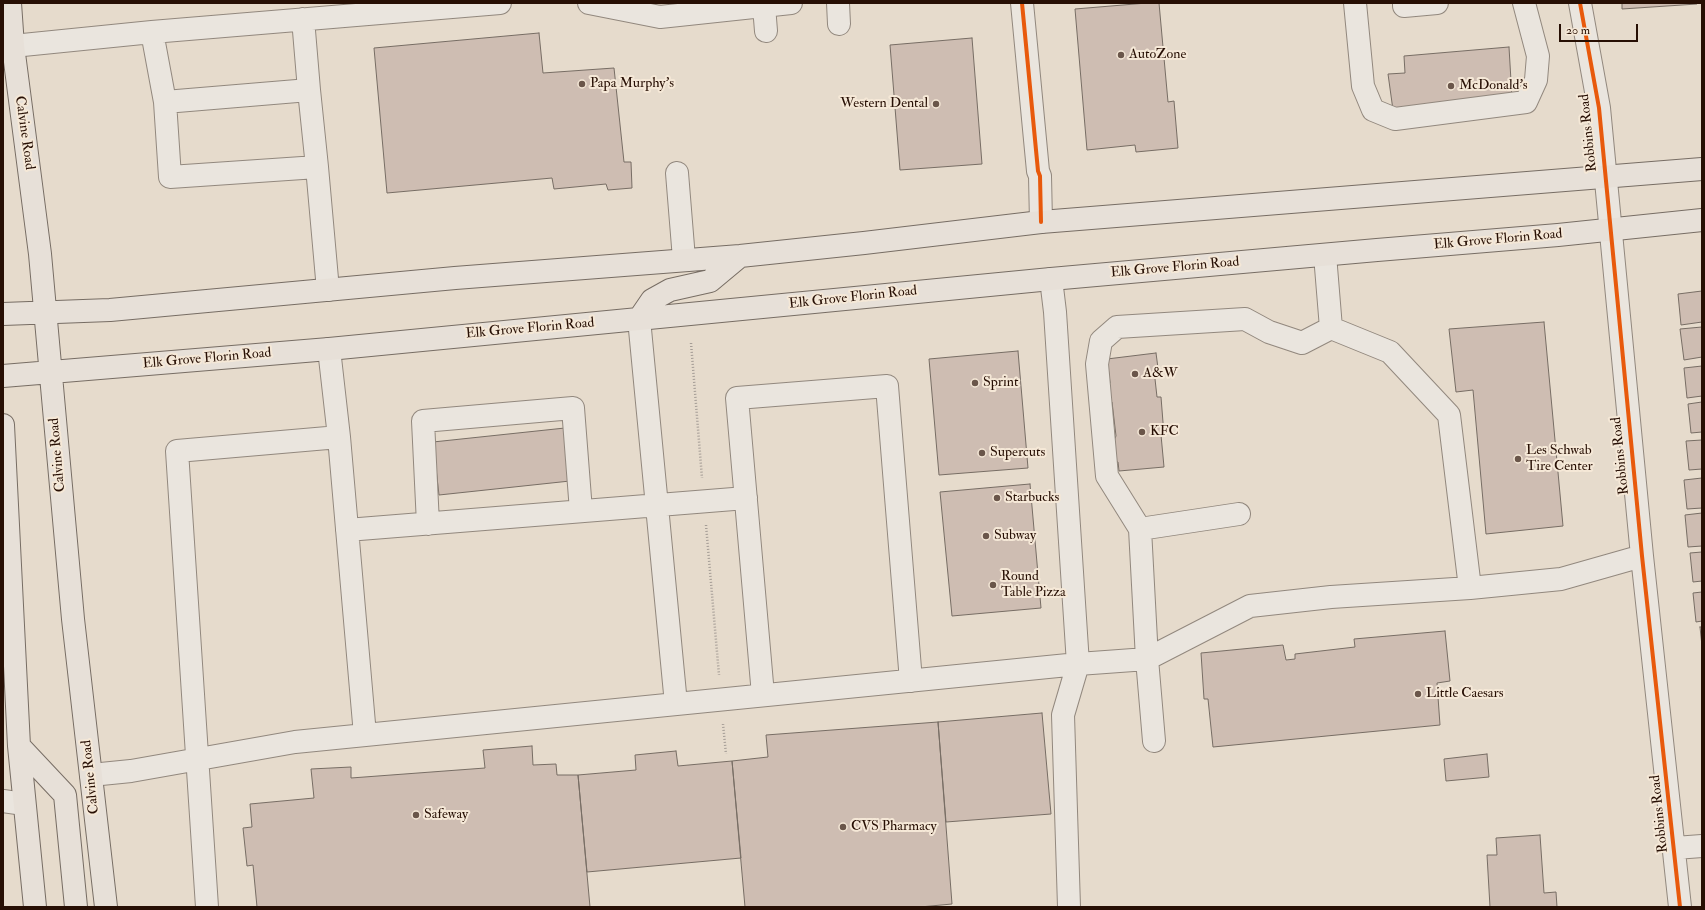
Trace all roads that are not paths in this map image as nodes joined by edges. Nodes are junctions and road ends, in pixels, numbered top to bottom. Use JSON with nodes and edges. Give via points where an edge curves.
{"nodes":[{"id":1,"x":10,"y":3,"type":"edge"},
{"id":2,"x":500,"y":3,"type":"edge"},
{"id":3,"x":589,"y":3,"type":"edge"},
{"id":4,"x":791,"y":3,"type":"edge"},
{"id":5,"x":1022,"y":3,"type":"edge"},
{"id":6,"x":1355,"y":3,"type":"edge"},
{"id":7,"x":1404,"y":3,"type":"edge"},
{"id":8,"x":1437,"y":3,"type":"edge"},
{"id":9,"x":1524,"y":3,"type":"edge"},
{"id":10,"x":1580,"y":3,"type":"edge"},
{"id":11,"x":764,"y":6,"type":"junction"},
{"id":12,"x":303,"y":19,"type":"junction"},
{"id":13,"x":766,"y":31,"type":"dead end"},
{"id":14,"x":152,"y":32,"type":"junction"},
{"id":15,"x":13,"y":46,"type":"junction"},
{"id":16,"x":309,"y":90,"type":"junction"},
{"id":17,"x":165,"y":102,"type":"junction"},
{"id":18,"x":317,"y":166,"type":"junction"},
{"id":19,"x":1702,"y":168,"type":"edge"},
{"id":20,"x":677,"y":173,"type":"dead end"},
{"id":21,"x":1605,"y":177,"type":"junction"},
{"id":22,"x":1702,"y":220,"type":"edge"},
{"id":23,"x":1041,"y":222,"type":"junction"},
{"id":24,"x":1610,"y":229,"type":"junction"},
{"id":25,"x":1325,"y":255,"type":"junction"},
{"id":26,"x":740,"y":256,"type":"junction"},
{"id":27,"x":684,"y":260,"type":"junction"},
{"id":28,"x":1051,"y":279,"type":"junction"},
{"id":29,"x":328,"y":290,"type":"junction"},
{"id":30,"x":46,"y":313,"type":"junction"},
{"id":31,"x":3,"y":314,"type":"edge"},
{"id":32,"x":639,"y":319,"type":"junction"},
{"id":33,"x":1331,"y":328,"type":"junction"},
{"id":34,"x":329,"y":349,"type":"junction"},
{"id":35,"x":51,"y":371,"type":"junction"},
{"id":36,"x":3,"y":376,"type":"edge"},
{"id":37,"x":3,"y":425,"type":"edge"},
{"id":38,"x":339,"y":437,"type":"junction"},
{"id":39,"x":746,"y":498,"type":"junction"},
{"id":40,"x":658,"y":505,"type":"junction"},
{"id":41,"x":581,"y":512,"type":"junction"},
{"id":42,"x":1239,"y":514,"type":"dead end"},
{"id":43,"x":428,"y":524,"type":"junction"},
{"id":44,"x":1140,"y":529,"type":"junction"},
{"id":45,"x":347,"y":530,"type":"junction"},
{"id":46,"x":1642,"y":556,"type":"junction"},
{"id":47,"x":1470,"y":588,"type":"junction"},
{"id":48,"x":1147,"y":659,"type":"junction"},
{"id":49,"x":1078,"y":664,"type":"junction"},
{"id":50,"x":911,"y":681,"type":"junction"},
{"id":51,"x":763,"y":695,"type":"junction"},
{"id":52,"x":676,"y":704,"type":"junction"},
{"id":53,"x":365,"y":735,"type":"junction"},
{"id":54,"x":1154,"y":741,"type":"dead end"},
{"id":55,"x":19,"y":746,"type":"junction"},
{"id":56,"x":197,"y":760,"type":"junction"},
{"id":57,"x":91,"y":776,"type":"junction"},
{"id":58,"x":13,"y":803,"type":"edge"},
{"id":59,"x":1702,"y":846,"type":"edge"},
{"id":60,"x":1675,"y":848,"type":"junction"},
{"id":61,"x":35,"y":907,"type":"edge"},
{"id":62,"x":76,"y":907,"type":"edge"},
{"id":63,"x":106,"y":907,"type":"edge"},
{"id":64,"x":207,"y":907,"type":"edge"},
{"id":65,"x":1069,"y":907,"type":"edge"},
{"id":66,"x":1680,"y":907,"type":"edge"}],
"edges":[{"from":1,"to":15,"type":"main road","name":"Calvine Road"},
{"from":2,"to":12,"type":"street"},
{"from":3,"to":11,"type":"street","via":[[660,17]]},
{"from":4,"to":11,"type":"street"},
{"from":5,"to":23,"type":"street","via":[[1040,176]]},
{"from":6,"to":9,"type":"street","via":[[1363,86],[1373,110],[1395,119],[1526,102],[1536,80],[1538,56]]},
{"from":7,"to":8,"type":"street","via":[[1404,6]]},
{"from":10,"to":21,"type":"street","name":"Robbins Road","via":[[1599,108]]},
{"from":11,"to":13,"type":"street"},
{"from":12,"to":14,"type":"street"},
{"from":12,"to":16,"type":"street"},
{"from":14,"to":15,"type":"street"},
{"from":14,"to":17,"type":"street"},
{"from":15,"to":30,"type":"main road","name":"Calvine Road"},
{"from":16,"to":17,"type":"street"},
{"from":16,"to":18,"type":"street"},
{"from":17,"to":18,"type":"street","via":[[170,177]]},
{"from":18,"to":29,"type":"street"},
{"from":19,"to":21,"type":"main road"},
{"from":20,"to":27,"type":"street"},
{"from":21,"to":23,"type":"main road"},
{"from":21,"to":24,"type":"street","name":"Robbins Road"},
{"from":22,"to":24,"type":"main road","name":"Elk Grove Florin Road"},
{"from":23,"to":26,"type":"main road"},
{"from":24,"to":25,"type":"main road","name":"Elk Grove Florin Road"},
{"from":24,"to":46,"type":"street","name":"Robbins Road"},
{"from":25,"to":28,"type":"main road","name":"Elk Grove Florin Road"},
{"from":25,"to":33,"type":"street"},
{"from":26,"to":27,"type":"main road"},
{"from":26,"to":32,"type":"main road","via":[[710,281],[670,290],[652,300]]},
{"from":27,"to":29,"type":"main road"},
{"from":28,"to":32,"type":"main road","name":"Elk Grove Florin Road"},
{"from":28,"to":49,"type":"street"},
{"from":29,"to":30,"type":"main road","via":[[110,310]]},
{"from":30,"to":31,"type":"main road"},
{"from":30,"to":35,"type":"main road","name":"Calvine Road"},
{"from":32,"to":34,"type":"main road","name":"Elk Grove Florin Road"},
{"from":32,"to":40,"type":"street"},
{"from":33,"to":44,"type":"street","via":[[1302,343],[1269,332],[1245,319],[1117,327],[1101,341],[1097,364],[1107,476]]},
{"from":33,"to":47,"type":"street","via":[[1390,352],[1449,415]]},
{"from":34,"to":35,"type":"main road","name":"Elk Grove Florin Road"},
{"from":34,"to":38,"type":"street"},
{"from":35,"to":36,"type":"main road","name":"Elk Grove Florin Road"},
{"from":35,"to":57,"type":"main road","name":"Calvine Road","via":[[73,619]]},
{"from":37,"to":55,"type":"main road"},
{"from":38,"to":45,"type":"street"},
{"from":38,"to":56,"type":"street","via":[[177,451]]},
{"from":39,"to":40,"type":"street"},
{"from":39,"to":50,"type":"street","via":[[737,398],[887,386]]},
{"from":39,"to":51,"type":"street"},
{"from":40,"to":41,"type":"street"},
{"from":40,"to":52,"type":"street"},
{"from":41,"to":43,"type":"street"},
{"from":41,"to":43,"type":"street","via":[[573,408],[423,421]]},
{"from":42,"to":44,"type":"street"},
{"from":43,"to":45,"type":"street"},
{"from":44,"to":48,"type":"street"},
{"from":45,"to":53,"type":"street"},
{"from":46,"to":47,"type":"street","via":[[1561,579]]},
{"from":46,"to":60,"type":"street","name":"Robbins Road"},
{"from":47,"to":48,"type":"street","via":[[1331,597],[1250,606]]},
{"from":48,"to":49,"type":"street"},
{"from":48,"to":54,"type":"street"},
{"from":49,"to":50,"type":"street"},
{"from":49,"to":65,"type":"street","via":[[1063,715]]},
{"from":50,"to":51,"type":"street"},
{"from":51,"to":52,"type":"street"},
{"from":52,"to":53,"type":"street"},
{"from":53,"to":56,"type":"street","via":[[295,742]]},
{"from":55,"to":58,"type":"main road"},
{"from":55,"to":62,"type":"main road","via":[[65,795]]},
{"from":56,"to":57,"type":"street"},
{"from":56,"to":64,"type":"street"},
{"from":57,"to":63,"type":"main road","name":"Calvine Road"},
{"from":58,"to":61,"type":"main road"},
{"from":59,"to":60,"type":"street"},
{"from":60,"to":66,"type":"street","name":"Robbins Road"}]}
